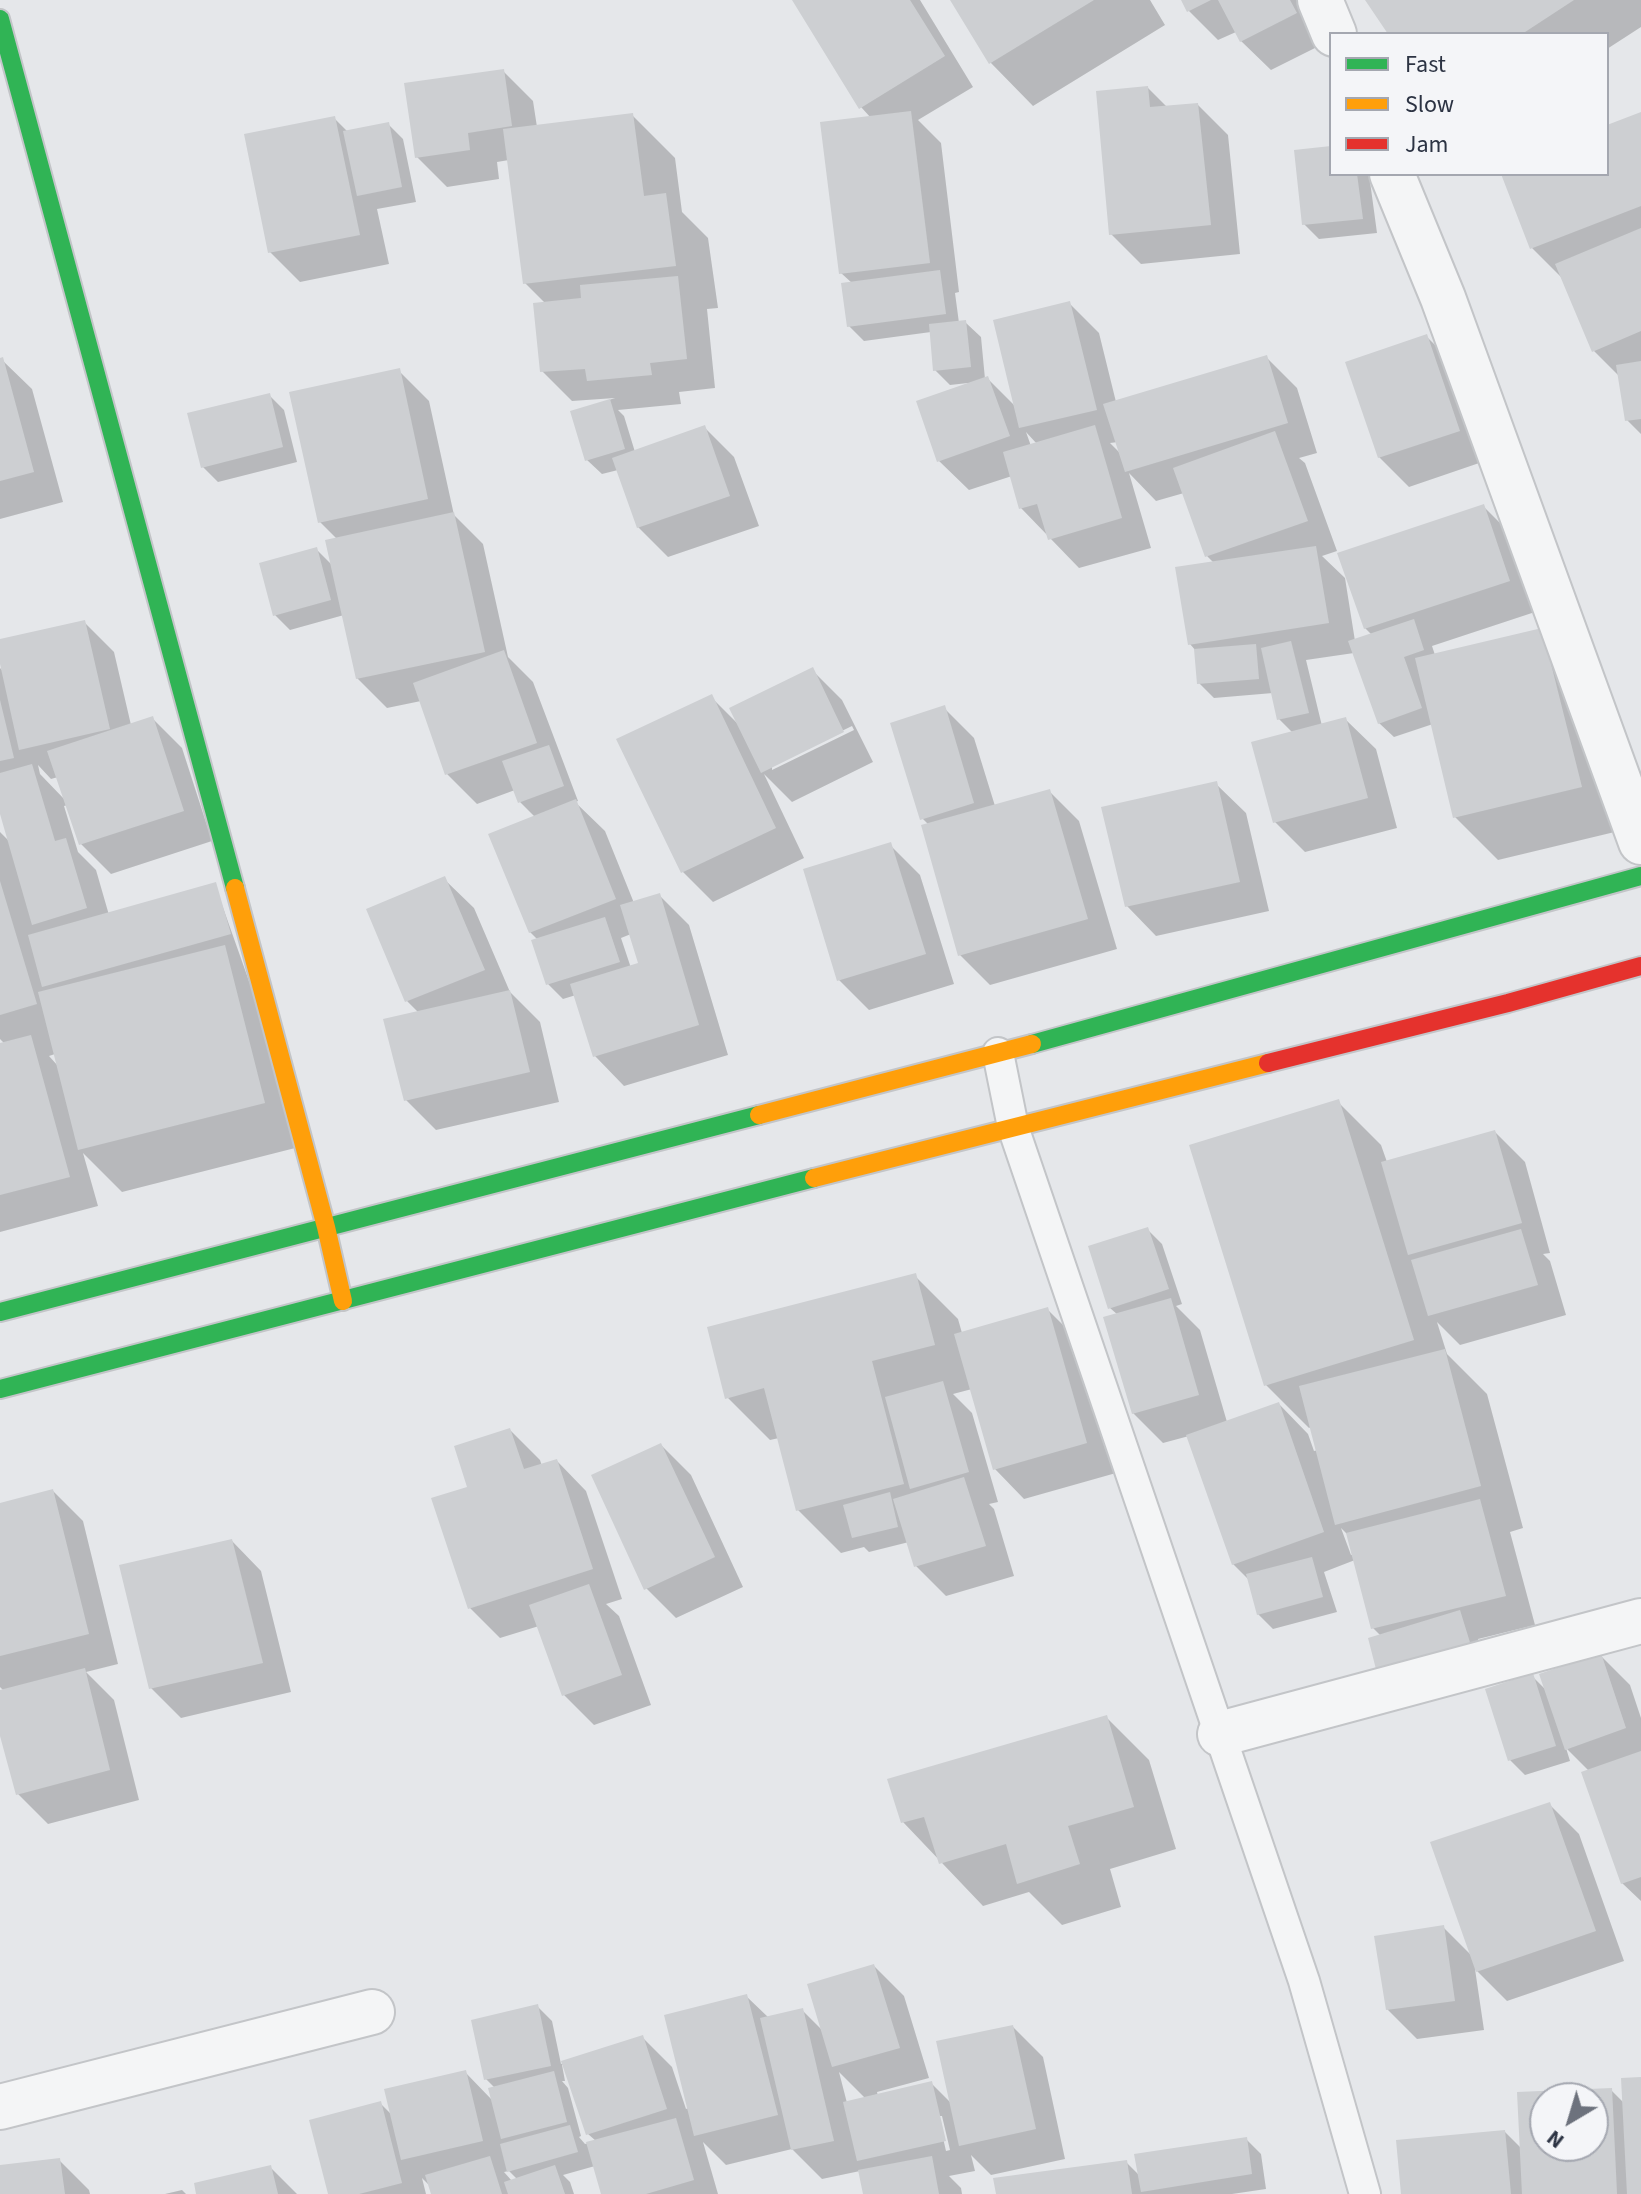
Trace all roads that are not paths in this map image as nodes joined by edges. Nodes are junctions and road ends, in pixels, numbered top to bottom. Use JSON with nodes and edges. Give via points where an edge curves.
{"nodes":[{"id":1,"x":1320,"y":0,"type":"edge"},
{"id":2,"x":0,"y":19,"type":"edge"},
{"id":3,"x":1333,"y":32,"type":"edge"},
{"id":4,"x":1393,"y":176,"type":"edge"},
{"id":5,"x":1641,"y":842,"type":"edge"},
{"id":6,"x":1641,"y":876,"type":"edge"},
{"id":7,"x":1641,"y":966,"type":"edge"},
{"id":8,"x":998,"y":1053,"type":"junction"},
{"id":9,"x":1013,"y":1127,"type":"junction"},
{"id":10,"x":326,"y":1227,"type":"junction"},
{"id":11,"x":343,"y":1301,"type":"junction"},
{"id":12,"x":0,"y":1312,"type":"edge"},
{"id":13,"x":0,"y":1389,"type":"edge"},
{"id":14,"x":1641,"y":1621,"type":"edge"},
{"id":15,"x":1220,"y":1734,"type":"junction"},
{"id":16,"x":372,"y":2012,"type":"dead end"},
{"id":17,"x":0,"y":2107,"type":"edge"},
{"id":18,"x":1365,"y":2194,"type":"edge"}],
"edges":[{"from":1,"to":3,"type":"street"},
{"from":2,"to":10,"type":"main road"},
{"from":4,"to":5,"type":"street","via":[[1443,298]]},
{"from":6,"to":8,"type":"main road"},
{"from":7,"to":9,"type":"main road"},
{"from":8,"to":9,"type":"lane"},
{"from":8,"to":10,"type":"main road"},
{"from":9,"to":11,"type":"main road"},
{"from":9,"to":15,"type":"lane"},
{"from":10,"to":11,"type":"main road"},
{"from":10,"to":12,"type":"main road"},
{"from":11,"to":13,"type":"main road"},
{"from":14,"to":15,"type":"street"},
{"from":15,"to":18,"type":"lane","via":[[1304,1981]]},
{"from":16,"to":17,"type":"street"}]}
